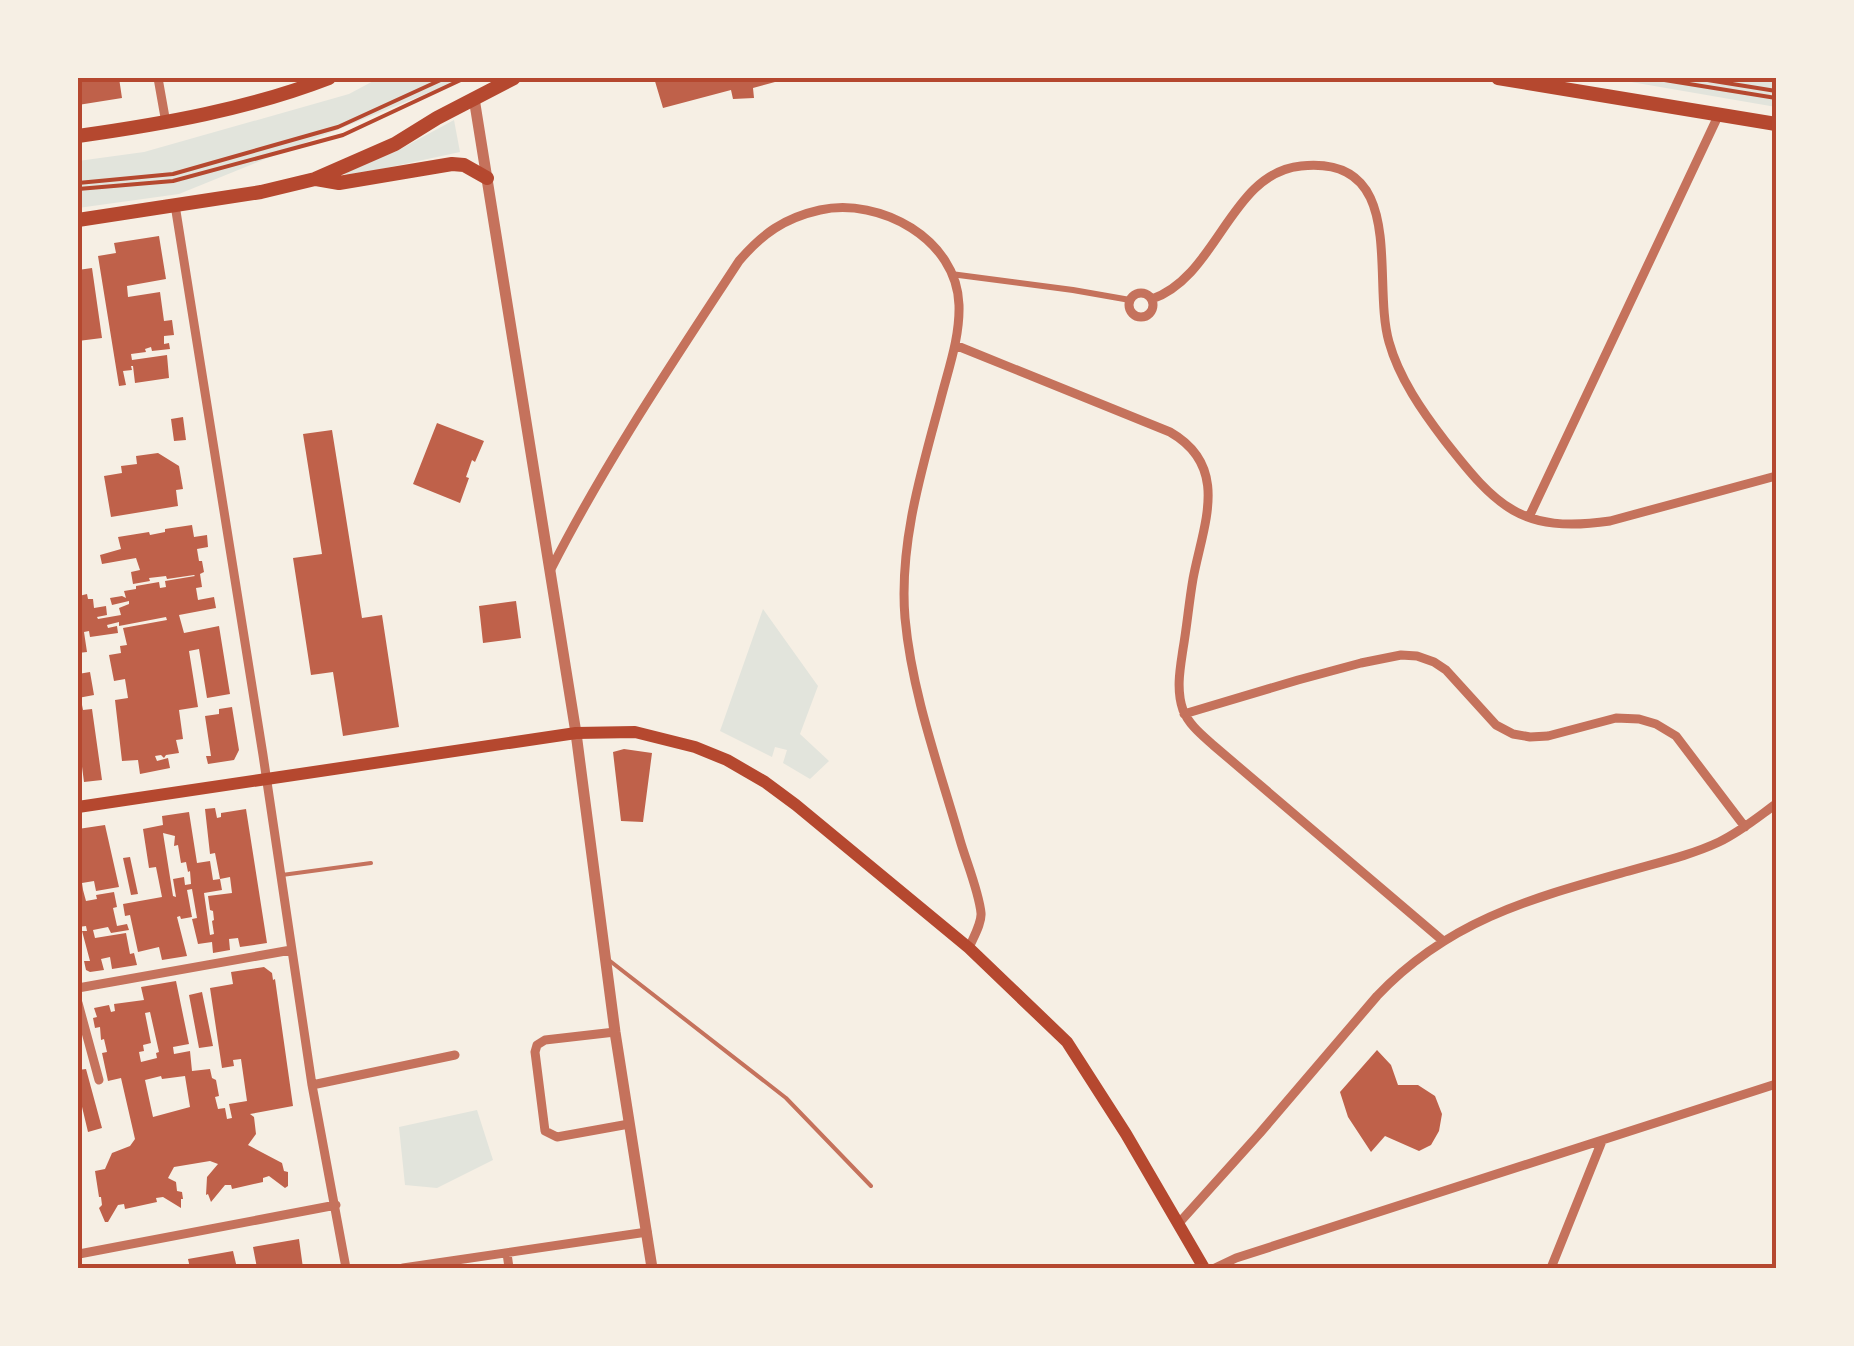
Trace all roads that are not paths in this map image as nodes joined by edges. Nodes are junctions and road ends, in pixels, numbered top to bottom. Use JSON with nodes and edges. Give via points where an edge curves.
{"nodes":[{"id":1,"x":158,"y":78,"type":"edge"},
{"id":2,"x":329,"y":78,"type":"edge"},
{"id":3,"x":514,"y":78,"type":"edge"},
{"id":4,"x":1499,"y":78,"type":"edge"},
{"id":5,"x":474,"y":98,"type":"junction"},
{"id":6,"x":1719,"y":114,"type":"junction"},
{"id":7,"x":166,"y":124,"type":"junction"},
{"id":8,"x":1776,"y":124,"type":"edge"},
{"id":9,"x":78,"y":136,"type":"edge"},
{"id":10,"x":487,"y":178,"type":"junction"},
{"id":11,"x":315,"y":179,"type":"junction"},
{"id":12,"x":175,"y":205,"type":"junction"},
{"id":13,"x":78,"y":220,"type":"edge"},
{"id":14,"x":951,"y":274,"type":"junction"},
{"id":15,"x":1152,"y":299,"type":"junction"},
{"id":16,"x":1130,"y":300,"type":"junction"},
{"id":17,"x":956,"y":345,"type":"junction"},
{"id":18,"x":1776,"y":476,"type":"edge"},
{"id":19,"x":1529,"y":517,"type":"junction"},
{"id":20,"x":550,"y":571,"type":"junction"},
{"id":21,"x":1184,"y":714,"type":"junction"},
{"id":22,"x":576,"y":733,"type":"junction"},
{"id":23,"x":266,"y":778,"type":"junction"},
{"id":24,"x":1776,"y":804,"type":"edge"},
{"id":25,"x":78,"y":807,"type":"edge"},
{"id":26,"x":1745,"y":827,"type":"junction"},
{"id":27,"x":371,"y":863,"type":"dead end"},
{"id":28,"x":280,"y":876,"type":"junction"},
{"id":29,"x":1442,"y":940,"type":"junction"},
{"id":30,"x":969,"y":948,"type":"junction"},
{"id":31,"x":291,"y":950,"type":"junction"},
{"id":32,"x":606,"y":958,"type":"junction"},
{"id":33,"x":78,"y":988,"type":"edge"},
{"id":34,"x":78,"y":1005,"type":"edge"},
{"id":35,"x":615,"y":1032,"type":"junction"},
{"id":36,"x":456,"y":1055,"type":"dead end"},
{"id":37,"x":98,"y":1080,"type":"dead end"},
{"id":38,"x":1776,"y":1084,"type":"edge"},
{"id":39,"x":312,"y":1085,"type":"junction"},
{"id":40,"x":629,"y":1124,"type":"junction"},
{"id":41,"x":1602,"y":1141,"type":"junction"},
{"id":42,"x":871,"y":1186,"type":"dead end"},
{"id":43,"x":336,"y":1206,"type":"junction"},
{"id":44,"x":1179,"y":1223,"type":"junction"},
{"id":45,"x":646,"y":1232,"type":"junction"},
{"id":46,"x":507,"y":1252,"type":"junction"},
{"id":47,"x":78,"y":1254,"type":"edge"},
{"id":48,"x":346,"y":1268,"type":"edge"},
{"id":49,"x":402,"y":1268,"type":"edge"},
{"id":50,"x":510,"y":1268,"type":"edge"},
{"id":51,"x":652,"y":1268,"type":"edge"},
{"id":52,"x":1204,"y":1268,"type":"edge"},
{"id":53,"x":1215,"y":1268,"type":"edge"},
{"id":54,"x":1551,"y":1268,"type":"edge"}],
"edges":[{"from":1,"to":7,"type":"street"},
{"from":2,"to":7,"type":"main road"},
{"from":3,"to":5,"type":"main road"},
{"from":4,"to":6,"type":"main road"},
{"from":5,"to":10,"type":"street"},
{"from":5,"to":11,"type":"main road","via":[[395,144]]},
{"from":6,"to":8,"type":"main road"},
{"from":6,"to":19,"type":"street"},
{"from":7,"to":9,"type":"main road"},
{"from":10,"to":11,"type":"main road","via":[[452,164],[339,183]]},
{"from":10,"to":20,"type":"street"},
{"from":11,"to":12,"type":"main road"},
{"from":12,"to":13,"type":"main road"},
{"from":12,"to":23,"type":"street"},
{"from":14,"to":16,"type":"street"},
{"from":14,"to":17,"type":"street","via":[[959,302]]},
{"from":14,"to":20,"type":"street","via":[[920,233],[872,211],[827,208],[770,229],[739,261],[654,390]]},
{"from":15,"to":16,"type":"street","via":[[1141,293]]},
{"from":15,"to":16,"type":"street","via":[[1151,313],[1142,317],[1130,310]]},
{"from":15,"to":19,"type":"street","via":[[1184,280],[1253,189],[1272,176],[1320,166],[1356,179],[1377,210],[1387,338],[1407,384],[1477,482]]},
{"from":17,"to":21,"type":"street","via":[[1170,432],[1200,460],[1209,494],[1179,676]]},
{"from":17,"to":30,"type":"street","via":[[911,522],[904,582],[917,686],[982,916]]},
{"from":18,"to":19,"type":"street","via":[[1610,522],[1563,525]]},
{"from":20,"to":22,"type":"street"},
{"from":21,"to":26,"type":"street","via":[[1361,663],[1416,656],[1446,670],[1496,725],[1513,734],[1548,736],[1616,718],[1656,724],[1676,736]]},
{"from":21,"to":29,"type":"street"},
{"from":22,"to":23,"type":"main road"},
{"from":22,"to":30,"type":"main road","via":[[636,732],[727,760],[796,805]]},
{"from":22,"to":32,"type":"street"},
{"from":23,"to":25,"type":"main road"},
{"from":23,"to":28,"type":"street"},
{"from":24,"to":26,"type":"street"},
{"from":26,"to":29,"type":"street","via":[[1696,852],[1496,912]]},
{"from":27,"to":28,"type":"lane"},
{"from":28,"to":31,"type":"street"},
{"from":29,"to":44,"type":"street","via":[[1376,996]]},
{"from":30,"to":44,"type":"main road","via":[[1067,1042]]},
{"from":31,"to":33,"type":"street"},
{"from":31,"to":39,"type":"street"},
{"from":32,"to":35,"type":"street"},
{"from":32,"to":42,"type":"lane","via":[[786,1098]]},
{"from":34,"to":37,"type":"street"},
{"from":35,"to":40,"type":"street"},
{"from":35,"to":40,"type":"street","via":[[536,1045],[545,1131],[557,1137]]},
{"from":36,"to":39,"type":"street"},
{"from":38,"to":41,"type":"street"},
{"from":39,"to":43,"type":"street"},
{"from":40,"to":45,"type":"street"},
{"from":41,"to":53,"type":"street"},
{"from":41,"to":54,"type":"street"},
{"from":43,"to":47,"type":"street"},
{"from":43,"to":48,"type":"street"},
{"from":44,"to":52,"type":"main road"},
{"from":45,"to":46,"type":"street"},
{"from":45,"to":51,"type":"street"},
{"from":46,"to":49,"type":"street"},
{"from":46,"to":50,"type":"street"}]}
